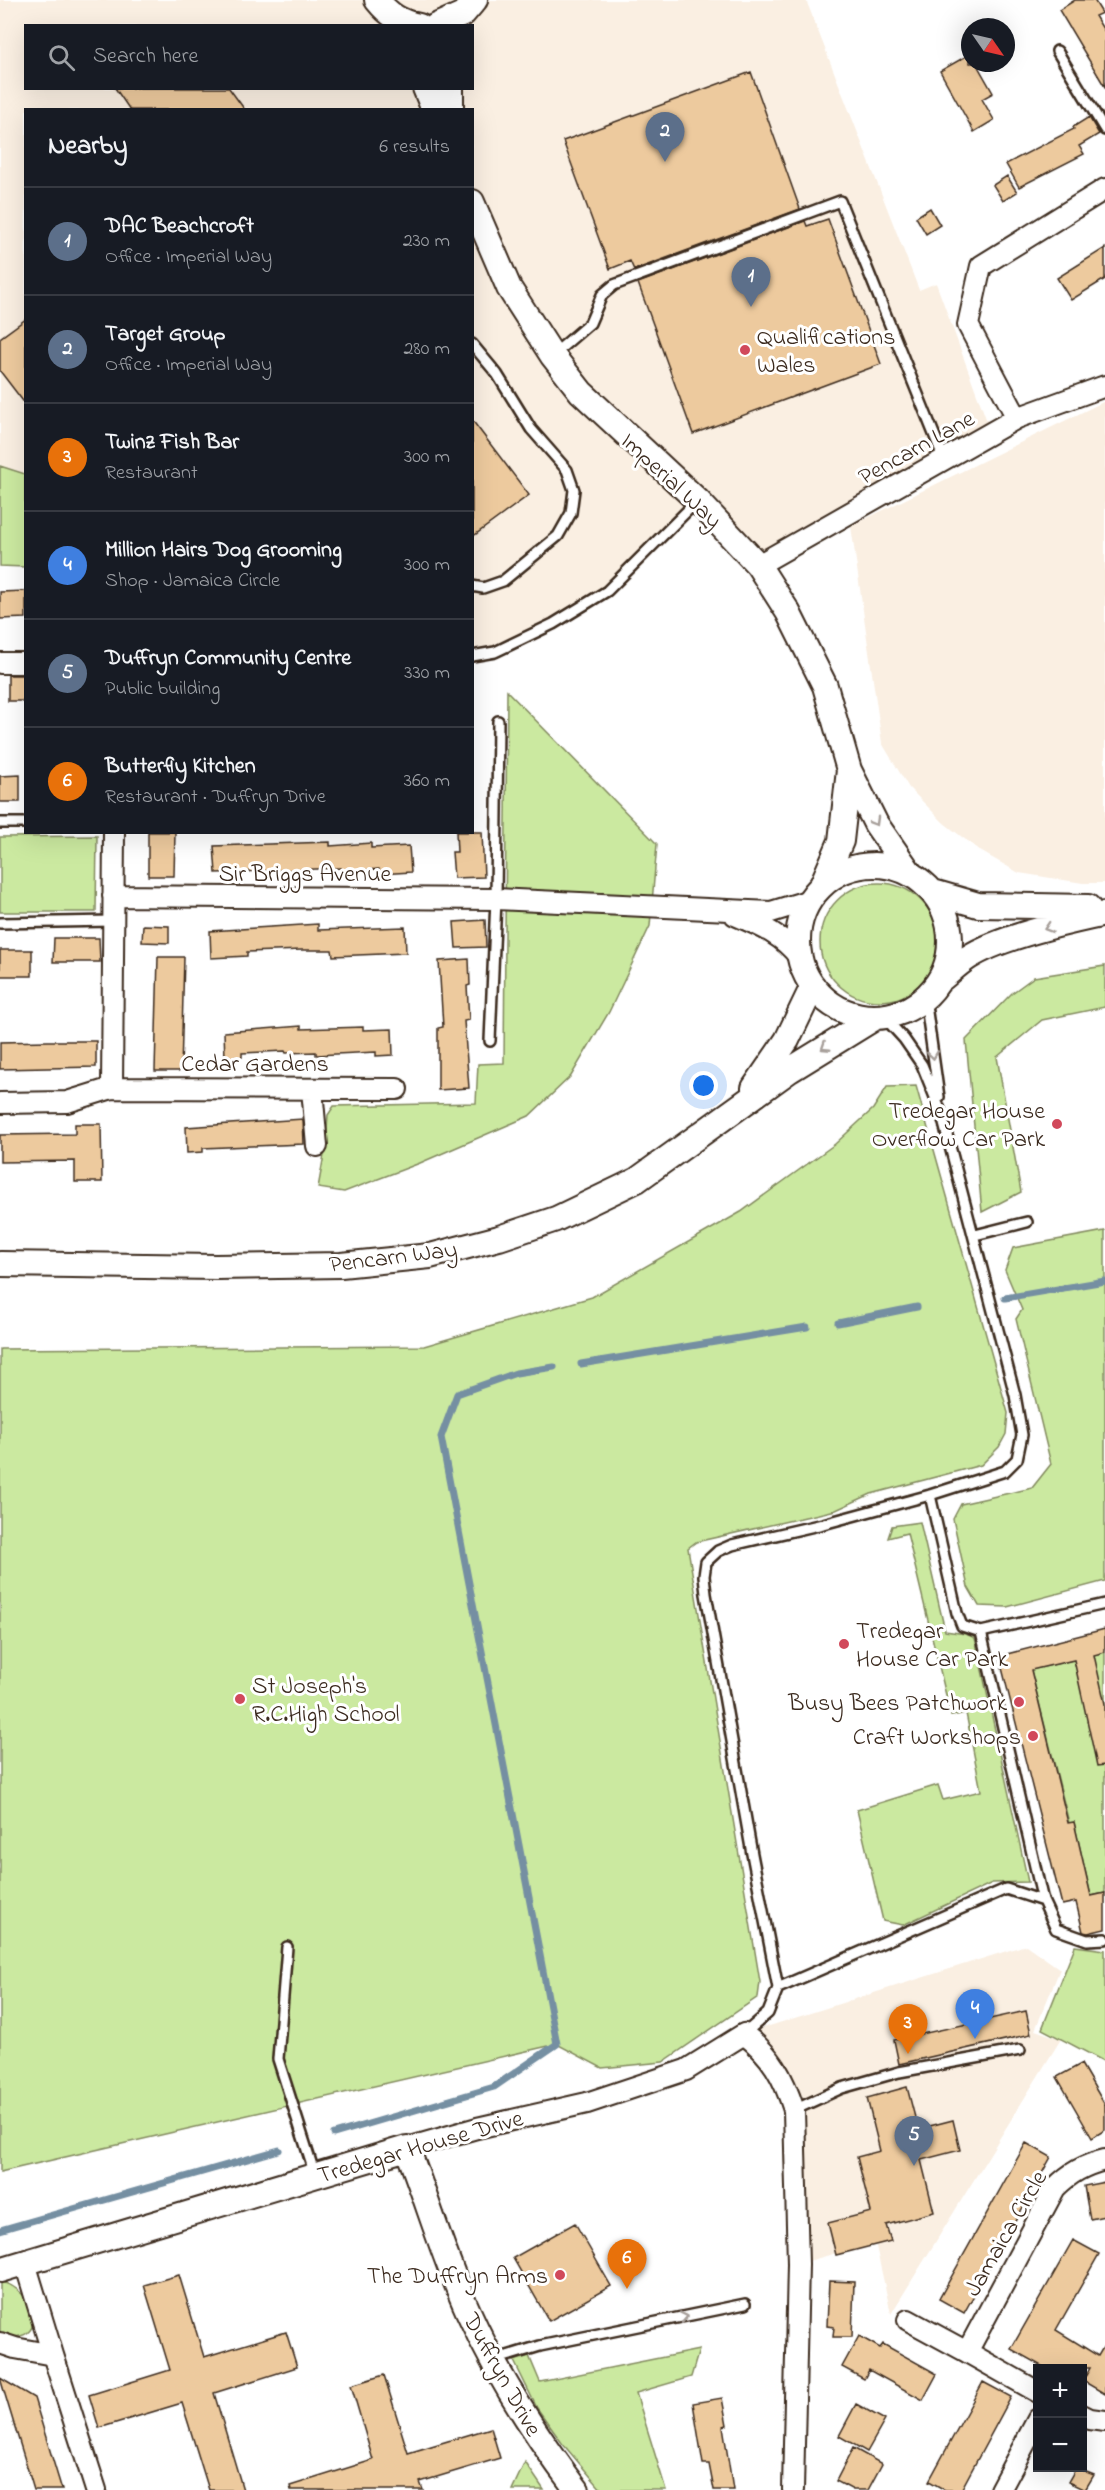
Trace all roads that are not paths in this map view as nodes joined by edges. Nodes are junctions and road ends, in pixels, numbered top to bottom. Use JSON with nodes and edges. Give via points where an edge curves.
{"nodes":[{"id":1,"x":475,"y":0,"type":"edge"},
{"id":2,"x":388,"y":14,"type":"edge"},
{"id":3,"x":449,"y":23,"type":"edge"},
{"id":4,"x":412,"y":24,"type":"edge"},
{"id":5,"x":1057,"y":51,"type":"dead end"},
{"id":6,"x":426,"y":90,"type":"edge"},
{"id":7,"x":451,"y":90,"type":"edge"},
{"id":8,"x":433,"y":108,"type":"edge"},
{"id":9,"x":451,"y":108,"type":"edge"},
{"id":10,"x":1105,"y":130,"type":"edge"},
{"id":11,"x":1105,"y":189,"type":"edge"},
{"id":12,"x":474,"y":214,"type":"edge"},
{"id":13,"x":477,"y":231,"type":"edge"},
{"id":14,"x":474,"y":346,"type":"edge"},
{"id":15,"x":552,"y":356,"type":"junction"},
{"id":16,"x":1105,"y":386,"type":"edge"},
{"id":17,"x":1017,"y":418,"type":"junction"},
{"id":18,"x":945,"y":460,"type":"junction"},
{"id":19,"x":698,"y":501,"type":"junction"},
{"id":20,"x":758,"y":565,"type":"junction"},
{"id":21,"x":474,"y":586,"type":"edge"},
{"id":22,"x":474,"y":656,"type":"edge"},
{"id":23,"x":0,"y":663,"type":"edge"},
{"id":24,"x":24,"y":663,"type":"edge"},
{"id":25,"x":498,"y":721,"type":"dead end"},
{"id":26,"x":849,"y":770,"type":"junction"},
{"id":27,"x":0,"y":823,"type":"edge"},
{"id":28,"x":24,"y":823,"type":"edge"},
{"id":29,"x":114,"y":834,"type":"edge"},
{"id":30,"x":909,"y":873,"type":"junction"},
{"id":31,"x":816,"y":892,"type":"junction"},
{"id":32,"x":933,"y":892,"type":"junction"},
{"id":33,"x":113,"y":896,"type":"junction"},
{"id":34,"x":496,"y":899,"type":"junction"},
{"id":35,"x":1105,"y":906,"type":"edge"},
{"id":36,"x":727,"y":911,"type":"junction"},
{"id":37,"x":1105,"y":914,"type":"edge"},
{"id":38,"x":113,"y":921,"type":"junction"},
{"id":39,"x":0,"y":923,"type":"edge"},
{"id":40,"x":800,"y":958,"type":"junction"},
{"id":41,"x":813,"y":986,"type":"junction"},
{"id":42,"x":932,"y":989,"type":"junction"},
{"id":43,"x":880,"y":1017,"type":"junction"},
{"id":44,"x":490,"y":1041,"type":"dead end"},
{"id":45,"x":112,"y":1088,"type":"junction"},
{"id":46,"x":312,"y":1089,"type":"junction"},
{"id":47,"x":397,"y":1089,"type":"dead end"},
{"id":48,"x":746,"y":1101,"type":"junction"},
{"id":49,"x":0,"y":1103,"type":"edge"},
{"id":50,"x":941,"y":1112,"type":"junction"},
{"id":51,"x":317,"y":1146,"type":"dead end"},
{"id":52,"x":1027,"y":1222,"type":"dead end"},
{"id":53,"x":975,"y":1235,"type":"junction"},
{"id":54,"x":0,"y":1264,"type":"edge"},
{"id":55,"x":930,"y":1495,"type":"junction"},
{"id":56,"x":1105,"y":1604,"type":"edge"},
{"id":57,"x":981,"y":1632,"type":"junction"},
{"id":58,"x":1043,"y":1901,"type":"junction"},
{"id":59,"x":1105,"y":1939,"type":"edge"},
{"id":60,"x":287,"y":1947,"type":"dead end"},
{"id":61,"x":778,"y":1988,"type":"junction"},
{"id":62,"x":744,"y":2034,"type":"junction"},
{"id":63,"x":1020,"y":2050,"type":"dead end"},
{"id":64,"x":794,"y":2110,"type":"junction"},
{"id":65,"x":407,"y":2148,"type":"junction"},
{"id":66,"x":1105,"y":2160,"type":"edge"},
{"id":67,"x":315,"y":2175,"type":"junction"},
{"id":68,"x":25,"y":2263,"type":"junction"},
{"id":69,"x":0,"y":2270,"type":"edge"},
{"id":70,"x":745,"y":2304,"type":"dead end"},
{"id":71,"x":908,"y":2320,"type":"dead end"},
{"id":72,"x":0,"y":2343,"type":"edge"},
{"id":73,"x":967,"y":2352,"type":"junction"},
{"id":74,"x":53,"y":2355,"type":"junction"},
{"id":75,"x":492,"y":2361,"type":"junction"},
{"id":76,"x":1033,"y":2389,"type":"edge"},
{"id":77,"x":1087,"y":2416,"type":"edge"},
{"id":78,"x":1105,"y":2421,"type":"edge"},
{"id":79,"x":1033,"y":2429,"type":"edge"},
{"id":80,"x":96,"y":2490,"type":"edge"},
{"id":81,"x":577,"y":2490,"type":"edge"},
{"id":82,"x":793,"y":2490,"type":"edge"},
{"id":83,"x":1000,"y":2490,"type":"edge"}],
"edges":[{"from":1,"to":3,"type":"street"},
{"from":2,"to":4,"type":"street"},
{"from":5,"to":10,"type":"lane"},
{"from":6,"to":8,"type":"street"},
{"from":7,"to":9,"type":"street"},
{"from":11,"to":17,"type":"street","via":[[981,266],[968,326]]},
{"from":12,"to":13,"type":"street","name":"Imperial Way"},
{"from":13,"to":15,"type":"street","name":"Imperial Way"},
{"from":14,"to":21,"type":"lane","via":[[497,374],[531,429],[567,470],[574,490],[571,513],[558,536],[503,581],[483,588]]},
{"from":15,"to":18,"type":"lane","via":[[590,323],[602,295],[614,285],[840,201]]},
{"from":15,"to":19,"type":"street","name":"Imperial Way","via":[[581,393]]},
{"from":16,"to":17,"type":"street","name":"Pencarn Lane"},
{"from":17,"to":18,"type":"street","name":"Pencarn Lane"},
{"from":18,"to":20,"type":"street","name":"Pencarn Lane"},
{"from":19,"to":20,"type":"street","name":"Imperial Way"},
{"from":19,"to":22,"type":"lane","via":[[608,591],[495,652]]},
{"from":20,"to":26,"type":"street","name":"Imperial Way","via":[[788,612],[825,687]]},
{"from":23,"to":24,"type":"street"},
{"from":25,"to":34,"type":"lane"},
{"from":26,"to":30,"type":"street","name":"Imperial Way","one_way":true,"via":[[876,824]]},
{"from":26,"to":31,"type":"street","name":"Imperial Way","via":[[841,841]]},
{"from":27,"to":28,"type":"lane"},
{"from":29,"to":33,"type":"street"},
{"from":30,"to":31,"type":"street","via":[[887,866],[864,865],[842,872]]},
{"from":30,"to":32,"type":"street"},
{"from":31,"to":36,"type":"street","name":"Sir Briggs Avenue","via":[[771,912]]},
{"from":31,"to":40,"type":"street","via":[[800,924]]},
{"from":32,"to":35,"type":"street","via":[[978,905]]},
{"from":32,"to":42,"type":"street","via":[[945,912],[951,935],[949,958]]},
{"from":33,"to":34,"type":"street","name":"Sir Briggs Avenue"},
{"from":33,"to":38,"type":"street"},
{"from":34,"to":36,"type":"street","name":"Sir Briggs Avenue"},
{"from":34,"to":44,"type":"lane"},
{"from":36,"to":40,"type":"street","name":"Sir Briggs Avenue","via":[[772,931],[791,945]]},
{"from":37,"to":42,"type":"street","one_way":true,"via":[[1069,921],[992,946],[969,957]]},
{"from":38,"to":39,"type":"lane"},
{"from":38,"to":45,"type":"street"},
{"from":40,"to":41,"type":"street"},
{"from":41,"to":43,"type":"street","via":[[841,1009]]},
{"from":41,"to":48,"type":"street","name":"Pencarn Way","via":[[787,1040]]},
{"from":42,"to":43,"type":"street","via":[[906,1010]]},
{"from":42,"to":50,"type":"lane","one_way":true},
{"from":43,"to":48,"type":"street","name":"Pencarn Way","one_way":true,"via":[[825,1047]]},
{"from":43,"to":50,"type":"lane","via":[[904,1039],[922,1065]]},
{"from":45,"to":46,"type":"street","name":"Cedar Gardens"},
{"from":45,"to":49,"type":"street","name":"Cedar Gardens","via":[[67,1102]]},
{"from":46,"to":47,"type":"street","name":"Cedar Gardens"},
{"from":46,"to":51,"type":"street"},
{"from":48,"to":54,"type":"street","name":"Pencarn Way","via":[[637,1180],[556,1219],[499,1239],[430,1256],[330,1266]]},
{"from":50,"to":53,"type":"lane"},
{"from":52,"to":53,"type":"lane"},
{"from":53,"to":55,"type":"lane","via":[[1022,1435],[1017,1459],[1005,1471]]},
{"from":55,"to":57,"type":"lane","via":[[962,1626]]},
{"from":55,"to":61,"type":"lane","via":[[732,1545],[706,1562],[708,1606]]},
{"from":56,"to":57,"type":"lane"},
{"from":57,"to":58,"type":"lane"},
{"from":58,"to":59,"type":"lane","via":[[1056,1929],[1087,1940]]},
{"from":58,"to":61,"type":"lane","via":[[1006,1889]]},
{"from":60,"to":67,"type":"lane","via":[[278,2058]]},
{"from":61,"to":62,"type":"lane","via":[[768,2013]]},
{"from":62,"to":64,"type":"street","via":[[765,2051],[788,2089]]},
{"from":62,"to":65,"type":"street","name":"Tredegar House Drive","via":[[686,2070],[587,2103]]},
{"from":63,"to":64,"type":"lane","via":[[899,2072],[842,2088]]},
{"from":64,"to":82,"type":"street","via":[[798,2264]]},
{"from":65,"to":67,"type":"street","name":"Tredegar House Drive"},
{"from":65,"to":75,"type":"street","name":"Duffryn Drive","via":[[467,2309]]},
{"from":66,"to":73,"type":"street","name":"Jamaica Circle","via":[[1071,2173],[1055,2188]]},
{"from":67,"to":68,"type":"street","name":"Tredegar House Drive"},
{"from":68,"to":69,"type":"street","name":"Tredegar House Drive"},
{"from":68,"to":74,"type":"street"},
{"from":75,"to":70,"type":"lane","one_way":true,"via":[[540,2346]]},
{"from":71,"to":73,"type":"street"},
{"from":72,"to":74,"type":"street"},
{"from":73,"to":76,"type":"street"},
{"from":74,"to":80,"type":"street"},
{"from":75,"to":81,"type":"street","name":"Duffryn Drive","via":[[538,2440]]},
{"from":77,"to":78,"type":"street"},
{"from":79,"to":83,"type":"street"}]}
